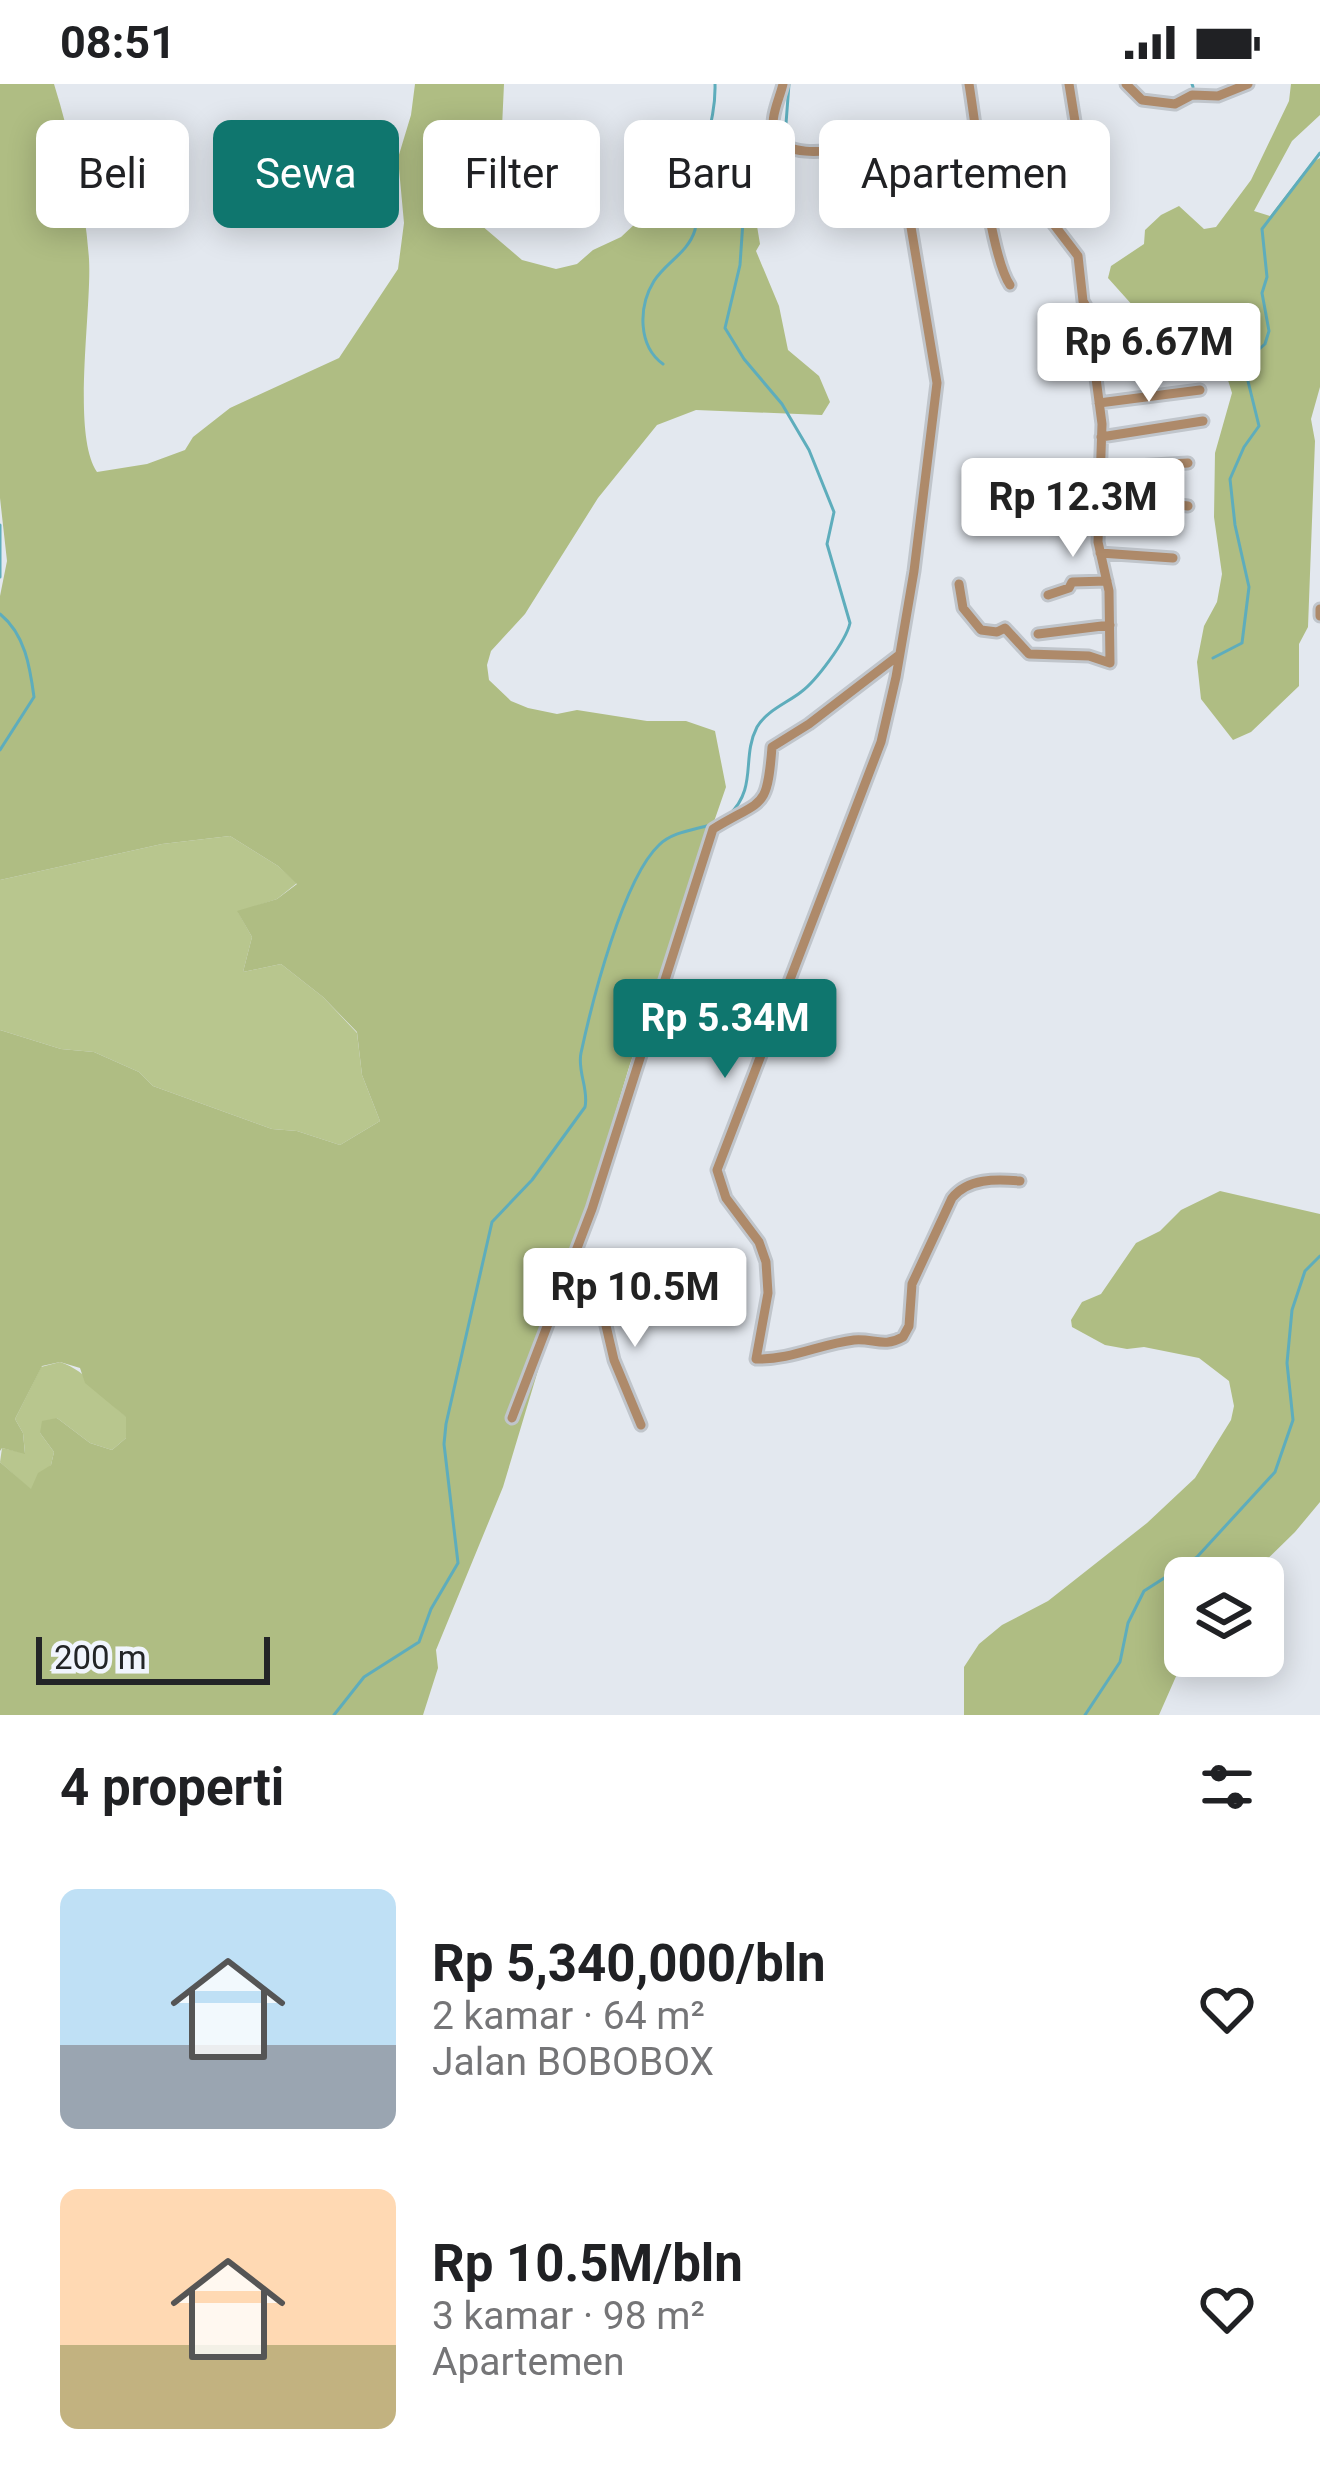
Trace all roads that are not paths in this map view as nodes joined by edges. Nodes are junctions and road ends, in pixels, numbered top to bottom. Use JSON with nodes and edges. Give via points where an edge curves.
{"nodes":[{"id":1,"x":783,"y":84,"type":"edge"},
{"id":2,"x":969,"y":84,"type":"edge"},
{"id":3,"x":1069,"y":84,"type":"edge"},
{"id":4,"x":1126,"y":84,"type":"edge"},
{"id":5,"x":1248,"y":84,"type":"edge"},
{"id":6,"x":975,"y":120,"type":"edge"},
{"id":7,"x":819,"y":151,"type":"edge"},
{"id":8,"x":911,"y":228,"type":"edge"},
{"id":9,"x":994,"y":228,"type":"edge"},
{"id":10,"x":1010,"y":285,"type":"dead end"},
{"id":11,"x":1199,"y":390,"type":"dead end"},
{"id":12,"x":1099,"y":406,"type":"junction"},
{"id":13,"x":1203,"y":421,"type":"dead end"},
{"id":14,"x":1101,"y":436,"type":"junction"},
{"id":15,"x":1188,"y":463,"type":"dead end"},
{"id":16,"x":1100,"y":468,"type":"junction"},
{"id":17,"x":1099,"y":496,"type":"junction"},
{"id":18,"x":1188,"y":506,"type":"dead end"},
{"id":19,"x":1100,"y":553,"type":"junction"},
{"id":20,"x":1173,"y":558,"type":"dead end"},
{"id":21,"x":1107,"y":580,"type":"junction"},
{"id":22,"x":959,"y":584,"type":"dead end"},
{"id":23,"x":1048,"y":595,"type":"dead end"},
{"id":24,"x":1110,"y":625,"type":"junction"},
{"id":25,"x":1038,"y":634,"type":"dead end"},
{"id":26,"x":899,"y":655,"type":"junction"},
{"id":27,"x":1020,"y":1180,"type":"dead end"},
{"id":28,"x":572,"y":1261,"type":"junction"},
{"id":29,"x":512,"y":1418,"type":"dead end"},
{"id":30,"x":641,"y":1425,"type":"dead end"}],
"edges":[{"from":1,"to":7,"type":"street","via":[[772,124],[778,140]]},
{"from":2,"to":6,"type":"street"},
{"from":3,"to":12,"type":"street","via":[[1078,140],[1048,207],[1078,256],[1083,301],[1101,333],[1094,363]]},
{"from":4,"to":5,"type":"street","via":[[1142,100],[1175,104]]},
{"from":8,"to":26,"type":"street","via":[[937,383]]},
{"from":9,"to":10,"type":"street"},
{"from":11,"to":12,"type":"street"},
{"from":12,"to":14,"type":"street"},
{"from":13,"to":14,"type":"street"},
{"from":14,"to":16,"type":"street"},
{"from":15,"to":16,"type":"street"},
{"from":16,"to":17,"type":"street"},
{"from":17,"to":18,"type":"street"},
{"from":17,"to":19,"type":"street"},
{"from":19,"to":20,"type":"street"},
{"from":19,"to":21,"type":"street"},
{"from":21,"to":23,"type":"street"},
{"from":21,"to":24,"type":"street"},
{"from":22,"to":24,"type":"street","via":[[973,623],[987,632],[1005,628],[1029,654],[1110,663]]},
{"from":24,"to":25,"type":"street"},
{"from":26,"to":27,"type":"street","via":[[880,742],[717,1170],[766,1262],[756,1359],[852,1340],[895,1342],[909,1326],[912,1284],[960,1188]]},
{"from":26,"to":28,"type":"street","via":[[772,747],[769,790],[712,830]]},
{"from":28,"to":29,"type":"street"},
{"from":28,"to":30,"type":"street","via":[[595,1288]]}]}
